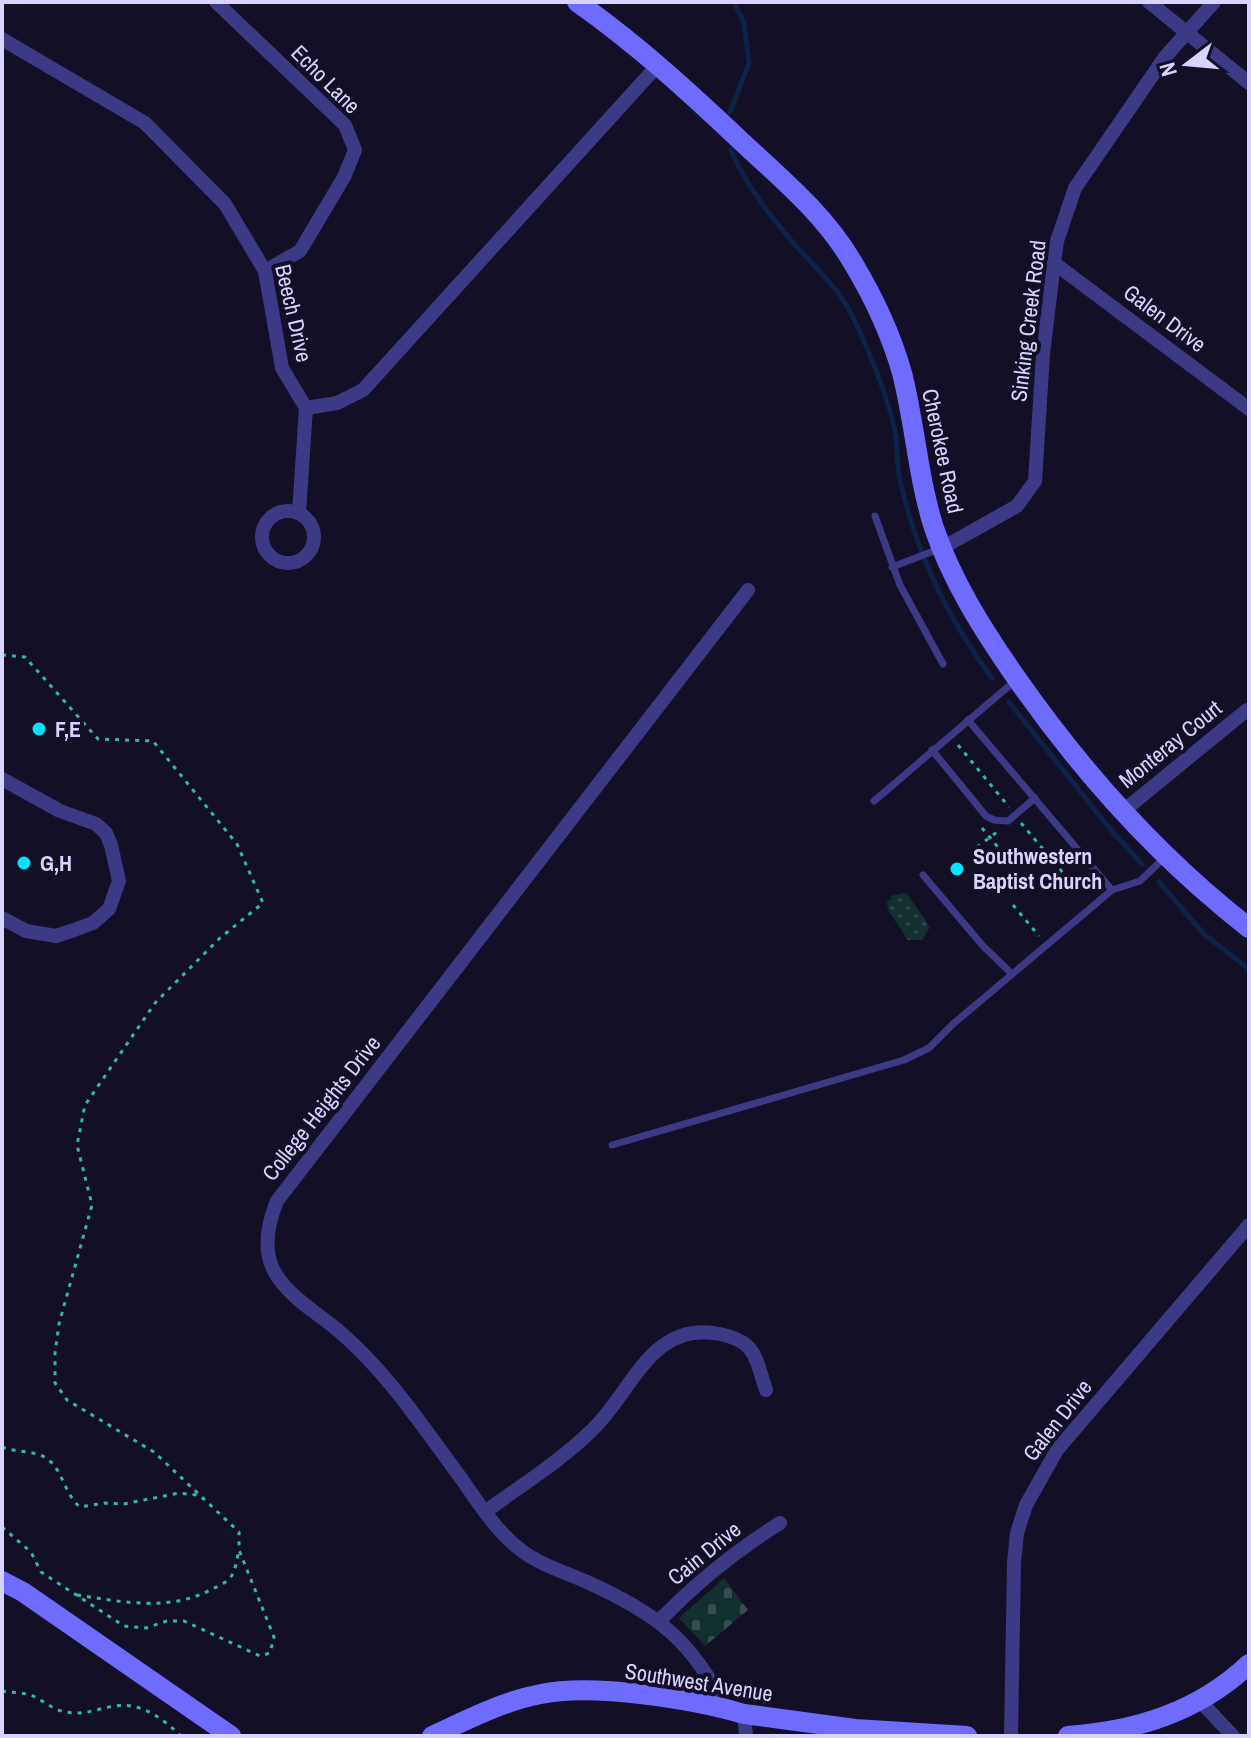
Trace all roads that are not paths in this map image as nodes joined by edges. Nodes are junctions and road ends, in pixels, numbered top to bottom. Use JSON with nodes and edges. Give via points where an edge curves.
{"nodes":[{"id":1,"x":216,"y":2,"type":"edge"},
{"id":2,"x":577,"y":2,"type":"edge"},
{"id":3,"x":1149,"y":2,"type":"edge"},
{"id":4,"x":1214,"y":2,"type":"edge"},
{"id":5,"x":1188,"y":32,"type":"junction"},
{"id":6,"x":2,"y":39,"type":"edge"},
{"id":7,"x":658,"y":65,"type":"junction"},
{"id":8,"x":1249,"y":83,"type":"edge"},
{"id":9,"x":1054,"y":263,"type":"junction"},
{"id":10,"x":265,"y":271,"type":"junction"},
{"id":11,"x":306,"y":408,"type":"junction"},
{"id":12,"x":1249,"y":409,"type":"edge"},
{"id":13,"x":299,"y":513,"type":"dead end"},
{"id":14,"x":875,"y":516,"type":"dead end"},
{"id":15,"x":942,"y":548,"type":"junction"},
{"id":16,"x":892,"y":567,"type":"junction"},
{"id":17,"x":748,"y":590,"type":"dead end"},
{"id":18,"x":943,"y":664,"type":"dead end"},
{"id":19,"x":1017,"y":679,"type":"junction"},
{"id":20,"x":1247,"y":710,"type":"dead end"},
{"id":21,"x":968,"y":720,"type":"junction"},
{"id":22,"x":932,"y":750,"type":"junction"},
{"id":23,"x":2,"y":779,"type":"edge"},
{"id":24,"x":1035,"y":798,"type":"junction"},
{"id":25,"x":874,"y":801,"type":"dead end"},
{"id":26,"x":1122,"y":812,"type":"junction"},
{"id":27,"x":1167,"y":856,"type":"junction"},
{"id":28,"x":923,"y":875,"type":"dead end"},
{"id":29,"x":1112,"y":890,"type":"junction"},
{"id":30,"x":2,"y":918,"type":"edge"},
{"id":31,"x":1249,"y":928,"type":"edge"},
{"id":32,"x":1012,"y":974,"type":"junction"},
{"id":33,"x":612,"y":1145,"type":"dead end"},
{"id":34,"x":1249,"y":1225,"type":"edge"},
{"id":35,"x":766,"y":1390,"type":"dead end"},
{"id":36,"x":485,"y":1512,"type":"junction"},
{"id":37,"x":780,"y":1523,"type":"dead end"},
{"id":38,"x":2,"y":1581,"type":"edge"},
{"id":39,"x":659,"y":1621,"type":"junction"},
{"id":40,"x":1249,"y":1664,"type":"edge"},
{"id":41,"x":1200,"y":1701,"type":"junction"},
{"id":42,"x":735,"y":1711,"type":"junction"},
{"id":43,"x":231,"y":1736,"type":"edge"},
{"id":44,"x":432,"y":1736,"type":"edge"},
{"id":45,"x":746,"y":1736,"type":"edge"},
{"id":46,"x":967,"y":1736,"type":"edge"},
{"id":47,"x":1011,"y":1736,"type":"edge"},
{"id":48,"x":1068,"y":1736,"type":"edge"},
{"id":49,"x":1233,"y":1736,"type":"edge"}],
"edges":[{"from":1,"to":10,"type":"street","name":"Echo Lane","via":[[345,125],[355,150],[300,251]]},
{"from":2,"to":7,"type":"main road","name":"Cherokee Road"},
{"from":3,"to":5,"type":"street"},
{"from":4,"to":5,"type":"street","name":"Sinking Creek Road"},
{"from":5,"to":8,"type":"street"},
{"from":5,"to":9,"type":"street","name":"Sinking Creek Road","via":[[1075,188]]},
{"from":6,"to":10,"type":"street","name":"Beech Drive","via":[[145,123],[225,204]]},
{"from":7,"to":11,"type":"street","via":[[363,390],[337,403]]},
{"from":7,"to":15,"type":"main road","name":"Cherokee Road","via":[[793,189],[851,260],[888,331],[901,371],[926,498]]},
{"from":9,"to":12,"type":"street","name":"Galen Drive"},
{"from":9,"to":15,"type":"street","name":"Sinking Creek Road","via":[[1035,481],[1017,506]]},
{"from":10,"to":11,"type":"street","name":"Beech Drive","via":[[282,368]]},
{"from":11,"to":13,"type":"street"},
{"from":14,"to":16,"type":"lane"},
{"from":15,"to":16,"type":"lane"},
{"from":15,"to":19,"type":"main road","name":"Cherokee Road","via":[[977,618]]},
{"from":16,"to":18,"type":"lane"},
{"from":17,"to":36,"type":"street","name":"College Heights Drive","via":[[277,1201],[269,1221],[270,1261],[287,1289],[358,1348]]},
{"from":19,"to":21,"type":"lane"},
{"from":19,"to":26,"type":"main road","name":"Cherokee Road"},
{"from":20,"to":26,"type":"street","name":"Monteray Court"},
{"from":21,"to":22,"type":"lane"},
{"from":21,"to":24,"type":"lane"},
{"from":22,"to":24,"type":"lane","via":[[994,820],[1008,821]]},
{"from":22,"to":25,"type":"lane"},
{"from":23,"to":30,"type":"street","via":[[96,824],[106,833],[119,881],[109,909],[93,923],[56,936],[26,931]]},
{"from":24,"to":29,"type":"lane"},
{"from":26,"to":27,"type":"main road","name":"Cherokee Road"},
{"from":27,"to":29,"type":"lane","via":[[1140,881]]},
{"from":27,"to":31,"type":"main road","name":"Cherokee Road"},
{"from":28,"to":32,"type":"lane"},
{"from":29,"to":32,"type":"lane"},
{"from":32,"to":33,"type":"lane","via":[[929,1048],[904,1060]]},
{"from":34,"to":47,"type":"street","name":"Galen Drive","via":[[1057,1450],[1026,1505],[1014,1563]]},
{"from":35,"to":36,"type":"street","via":[[753,1350],[740,1339],[693,1331],[674,1337],[644,1362],[590,1433]]},
{"from":36,"to":39,"type":"street","name":"College Heights Drive","via":[[534,1559]]},
{"from":37,"to":39,"type":"street","name":"Cain Drive","via":[[717,1567]]},
{"from":38,"to":43,"type":"main road"},
{"from":39,"to":42,"type":"street","name":"College Heights Drive","via":[[703,1665]]},
{"from":40,"to":41,"type":"main road"},
{"from":41,"to":48,"type":"main road","via":[[1157,1721]]},
{"from":41,"to":49,"type":"street"},
{"from":42,"to":44,"type":"main road","name":"Southwest Avenue","via":[[636,1694],[557,1691],[490,1710]]},
{"from":42,"to":45,"type":"street"},
{"from":42,"to":46,"type":"main road","name":"Southwest Avenue","via":[[855,1729]]}]}
